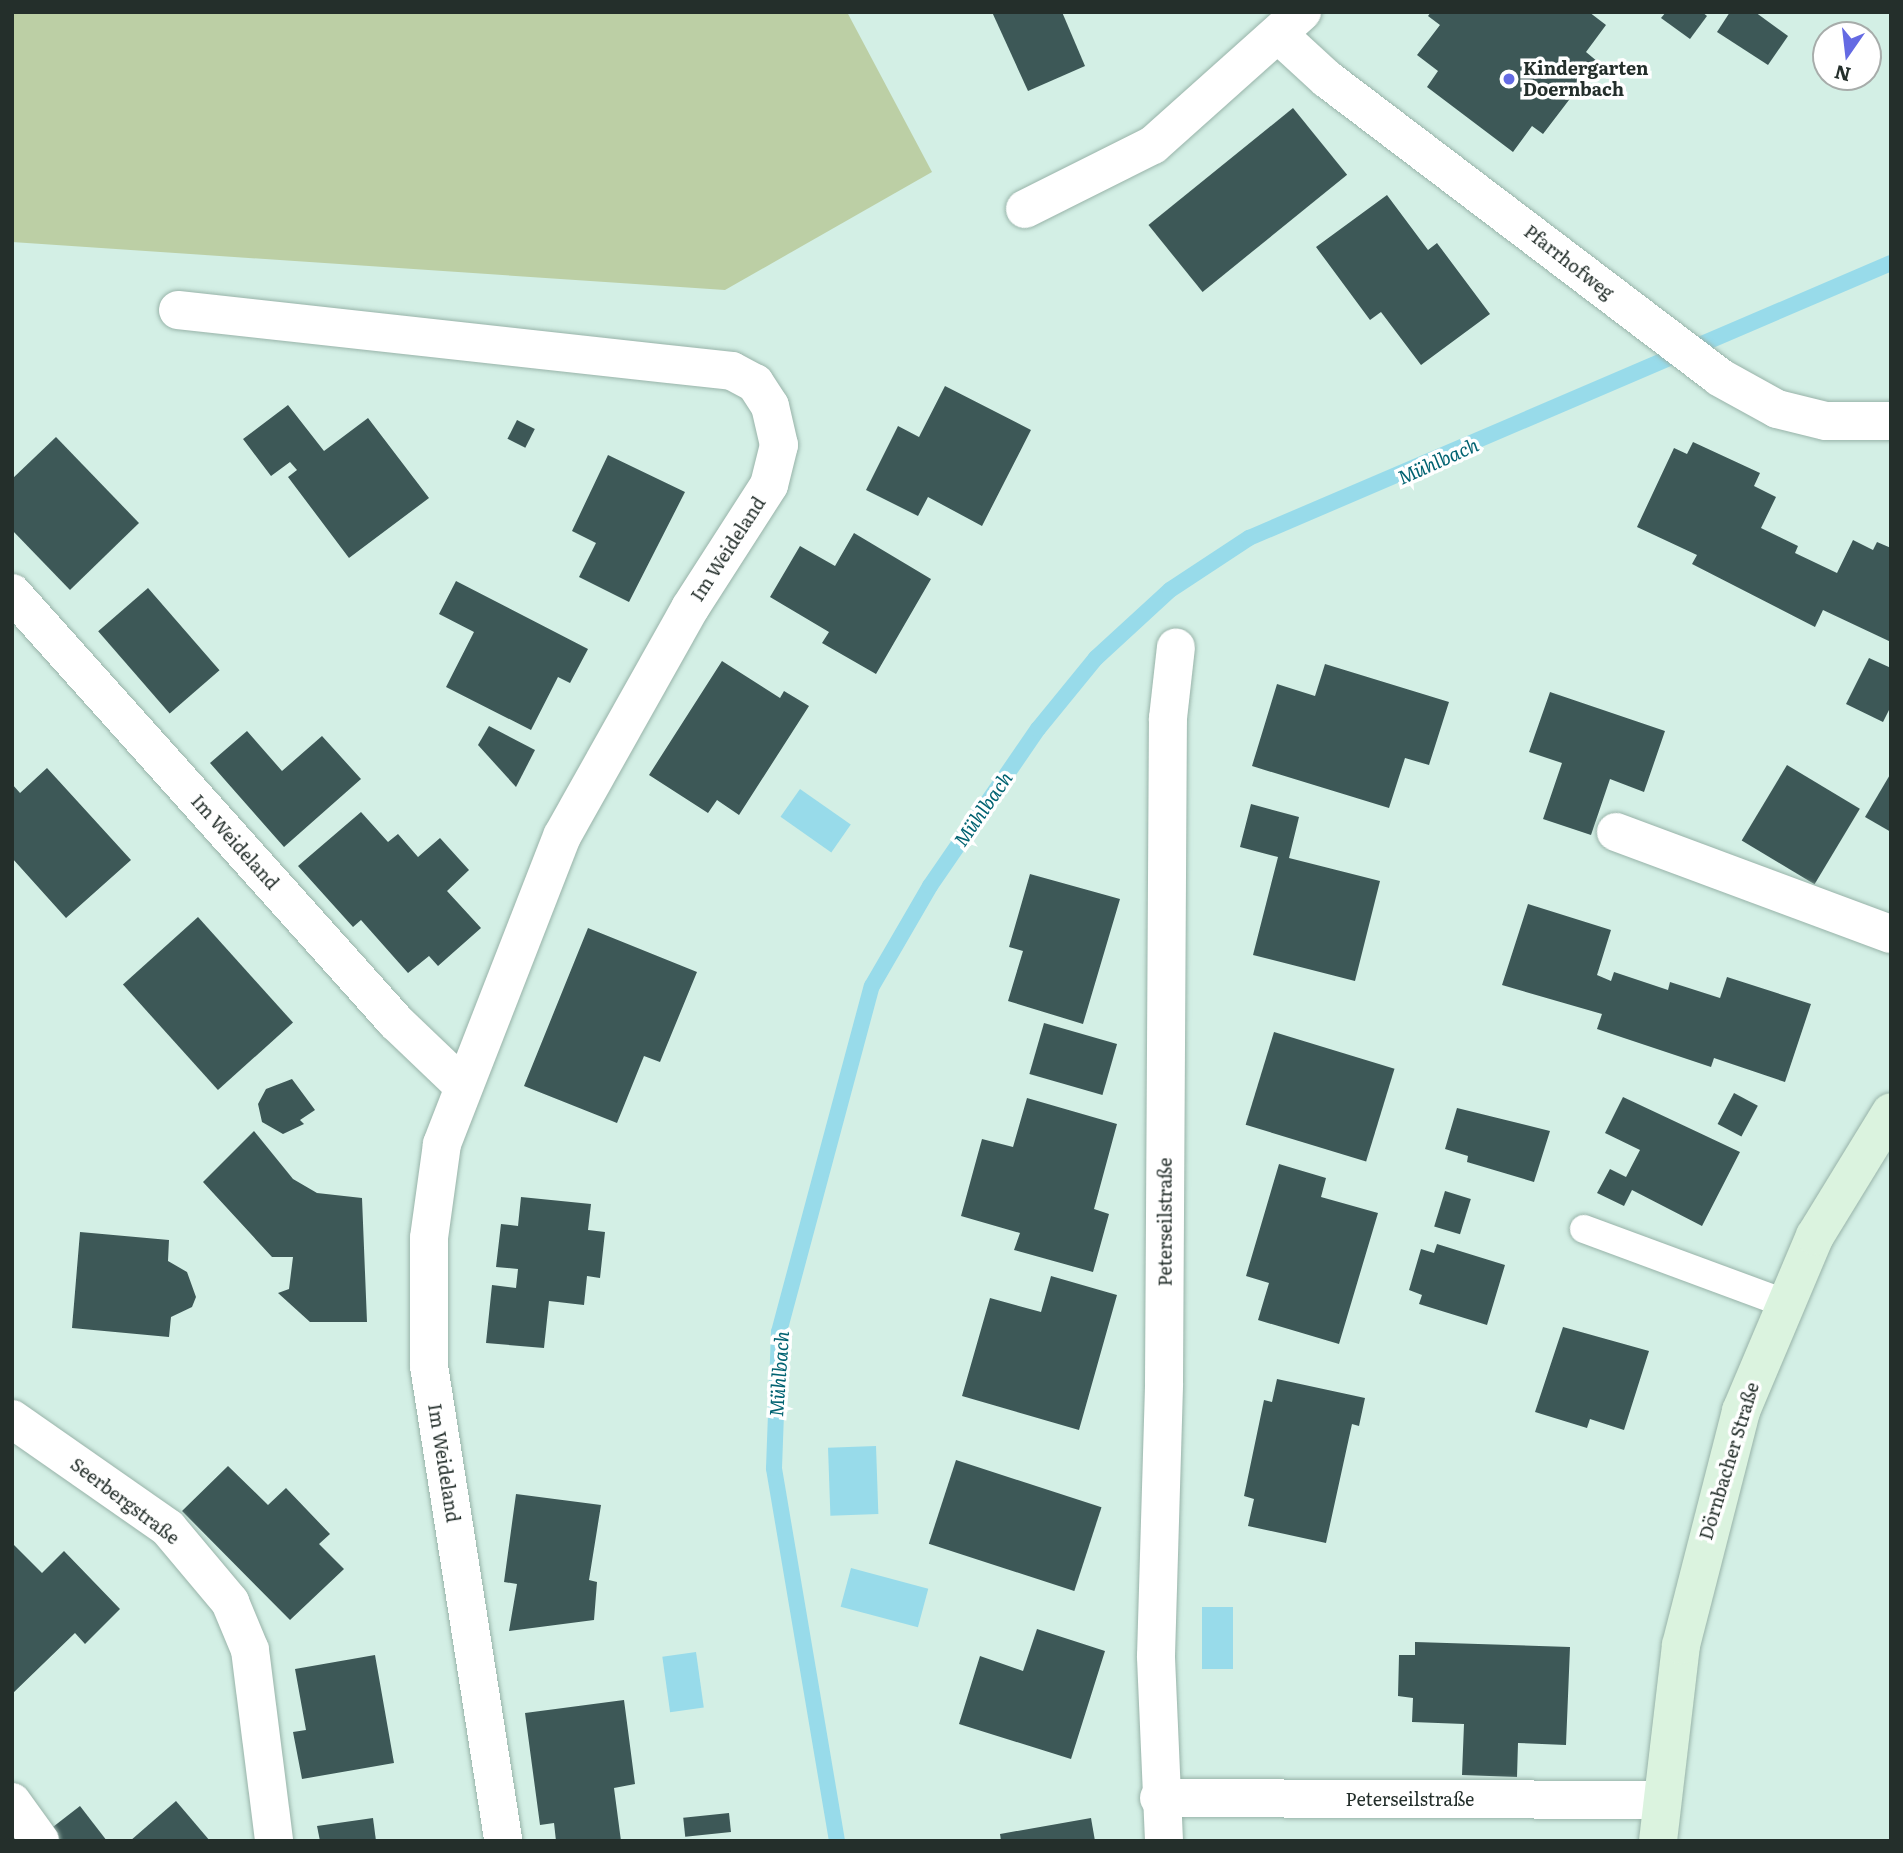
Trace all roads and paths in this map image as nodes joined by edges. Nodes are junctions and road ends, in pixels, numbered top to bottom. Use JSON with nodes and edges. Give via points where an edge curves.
{"nodes":[{"id":1,"x":1290,"y":23,"type":"edge"},
{"id":2,"x":1024,"y":209,"type":"dead end"},
{"id":3,"x":178,"y":310,"type":"dead end"},
{"id":4,"x":1891,"y":421,"type":"edge"},
{"id":5,"x":12,"y":593,"type":"edge"},
{"id":6,"x":1176,"y":648,"type":"dead end"},
{"id":7,"x":1616,"y":832,"type":"dead end"},
{"id":8,"x":1891,"y":934,"type":"edge"},
{"id":9,"x":463,"y":1086,"type":"junction"},
{"id":10,"x":1891,"y":1112,"type":"edge"},
{"id":11,"x":1584,"y":1229,"type":"dead end"},
{"id":12,"x":1784,"y":1303,"type":"junction"},
{"id":13,"x":12,"y":1419,"type":"edge"},
{"id":14,"x":1159,"y":1798,"type":"junction"},
{"id":15,"x":1661,"y":1800,"type":"junction"},
{"id":16,"x":12,"y":1802,"type":"edge"},
{"id":17,"x":40,"y":1841,"type":"edge"},
{"id":18,"x":274,"y":1841,"type":"edge"},
{"id":19,"x":503,"y":1841,"type":"edge"},
{"id":20,"x":1164,"y":1841,"type":"edge"},
{"id":21,"x":1658,"y":1841,"type":"edge"}],
"edges":[{"from":1,"to":2,"type":"street","name":"Pfarrhofweg","via":[[1153,145]]},
{"from":1,"to":4,"type":"street","name":"Pfarrhofweg","via":[[1327,79],[1719,377],[1789,412],[1846,423]]},
{"from":3,"to":9,"type":"street","name":"Im Weideland","via":[[732,371],[755,383],[769,406],[779,445],[769,485],[690,608],[562,836]]},
{"from":5,"to":9,"type":"street","name":"Im Weideland","via":[[396,1021]]},
{"from":6,"to":14,"type":"street","name":"Peterseilstraße","via":[[1168,718]]},
{"from":7,"to":8,"type":"street"},
{"from":9,"to":19,"type":"street","name":"Im Weideland","via":[[442,1144],[429,1238],[429,1366]]},
{"from":10,"to":12,"type":"street","name":"Dörnbacher Straße","via":[[1821,1225]]},
{"from":11,"to":12,"type":"lane"},
{"from":12,"to":15,"type":"street","name":"Dörnbacher Straße","via":[[1741,1411],[1707,1527],[1681,1645]]},
{"from":13,"to":18,"type":"street","name":"Seerbergstraße","via":[[168,1528],[230,1602],[250,1650]]},
{"from":14,"to":15,"type":"street","name":"Peterseilstraße"},
{"from":14,"to":20,"type":"street","name":"Peterseilstraße"},
{"from":15,"to":21,"type":"street","name":"Dörnbacher Straße"},
{"from":16,"to":17,"type":"street"}]}
